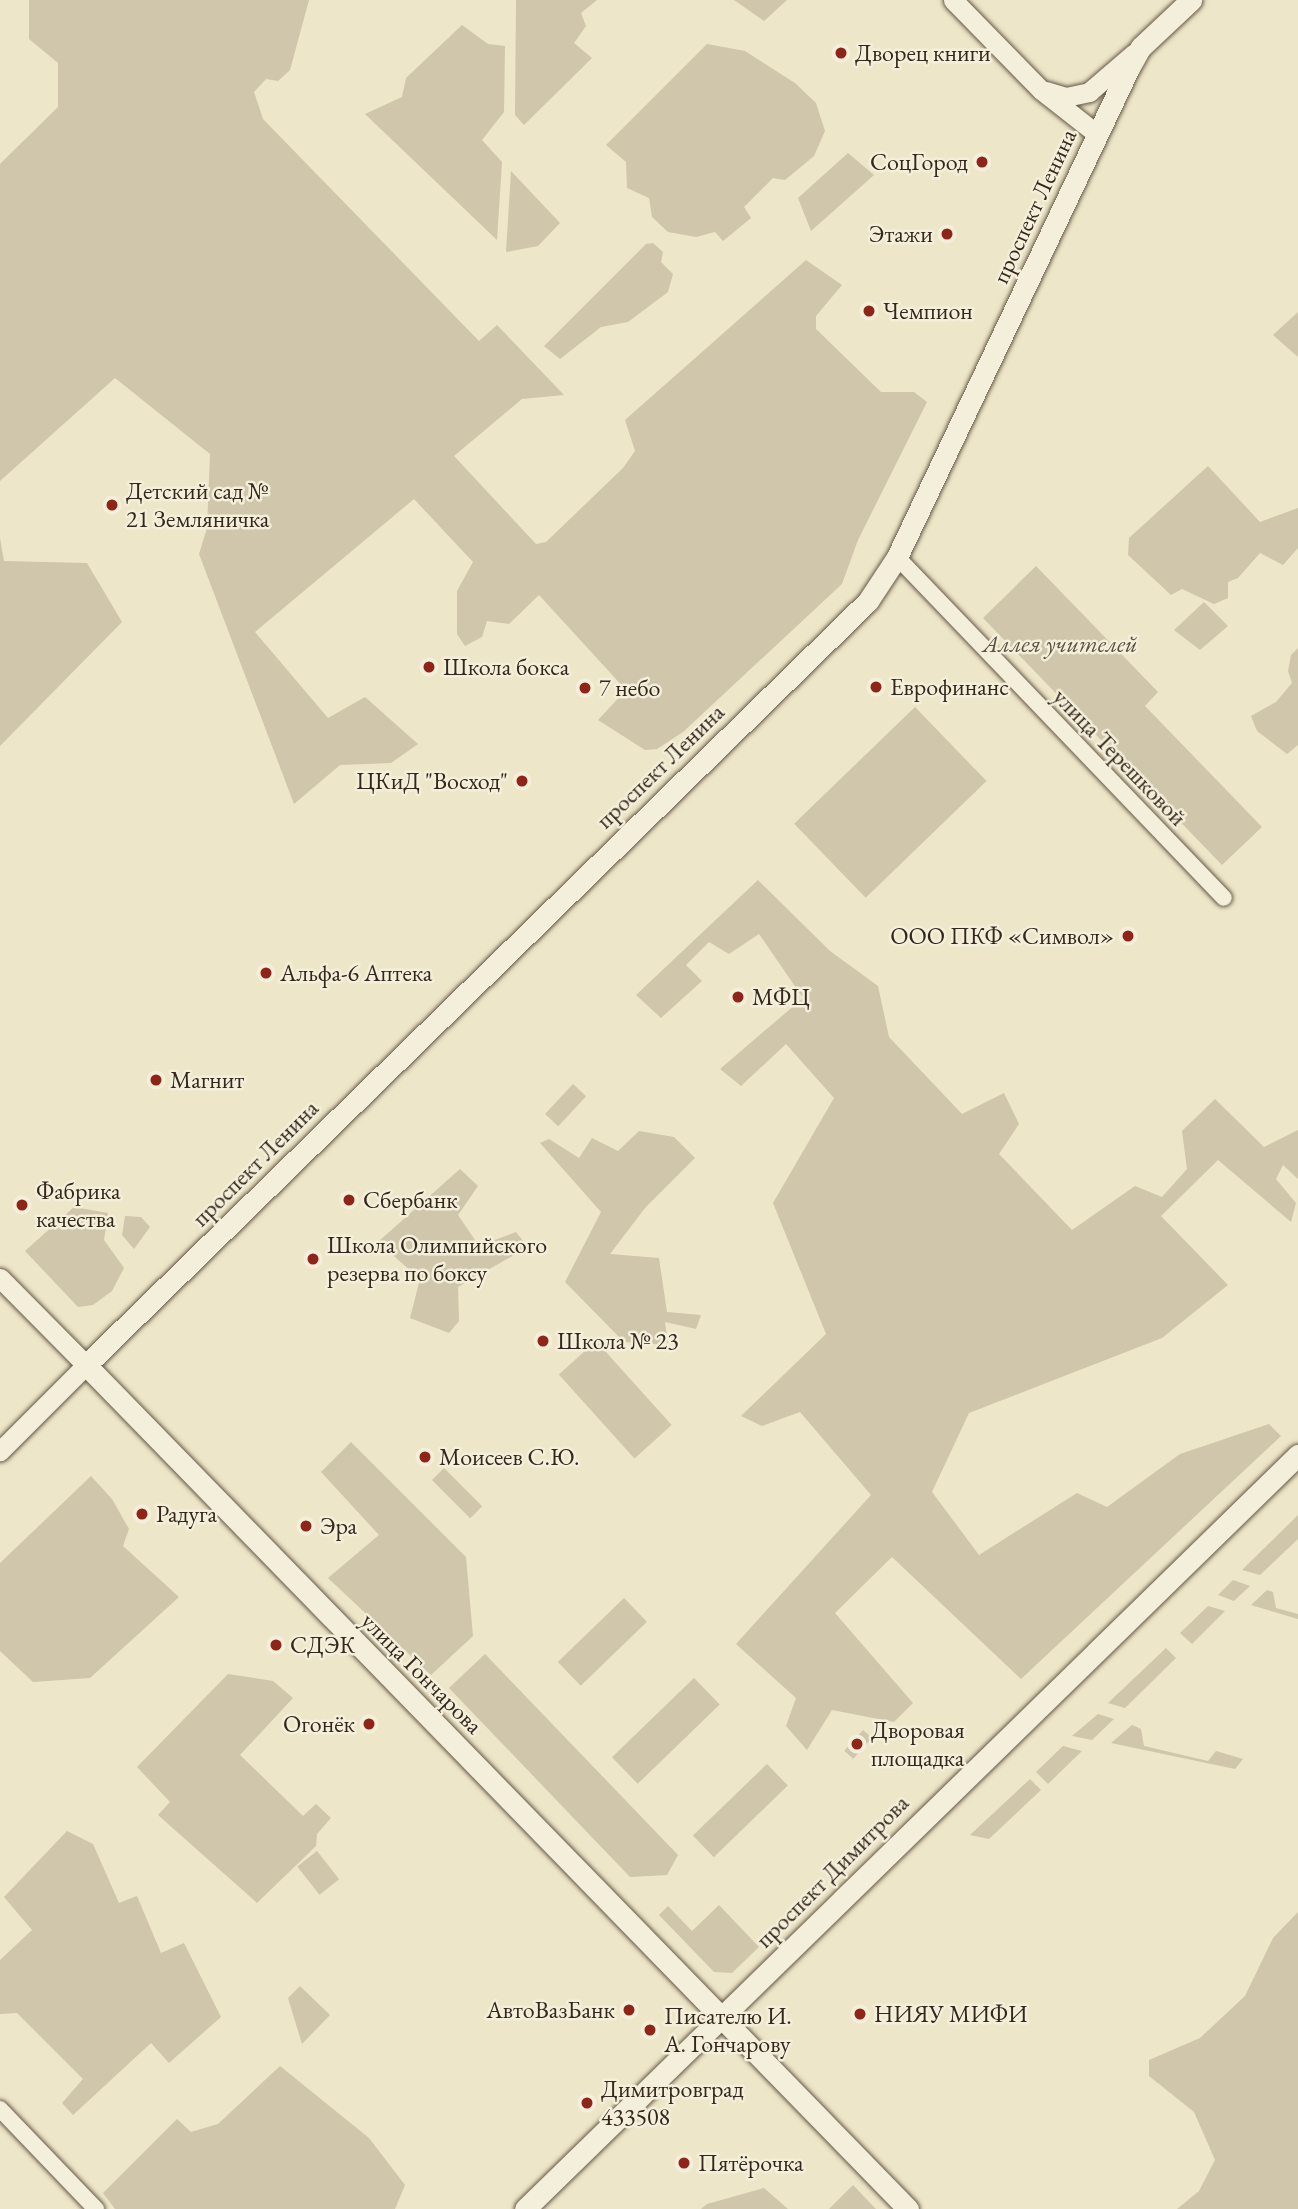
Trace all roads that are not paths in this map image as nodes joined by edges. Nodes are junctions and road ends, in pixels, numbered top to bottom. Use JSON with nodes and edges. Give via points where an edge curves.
{"nodes":[{"id":1,"x":953,"y":0,"type":"edge"},
{"id":2,"x":1191,"y":0,"type":"edge"},
{"id":3,"x":1141,"y":47,"type":"junction"},
{"id":4,"x":1041,"y":90,"type":"junction"},
{"id":5,"x":1097,"y":134,"type":"junction"},
{"id":6,"x":897,"y":557,"type":"junction"},
{"id":7,"x":1224,"y":898,"type":"dead end"},
{"id":8,"x":0,"y":1278,"type":"edge"},
{"id":9,"x":86,"y":1365,"type":"junction"},
{"id":10,"x":0,"y":1451,"type":"edge"},
{"id":11,"x":1298,"y":1455,"type":"edge"},
{"id":12,"x":720,"y":2018,"type":"junction"},
{"id":13,"x":0,"y":2109,"type":"edge"},
{"id":14,"x":96,"y":2209,"type":"edge"},
{"id":15,"x":525,"y":2209,"type":"edge"},
{"id":16,"x":908,"y":2209,"type":"edge"}],
"edges":[{"from":1,"to":4,"type":"street"},
{"from":2,"to":3,"type":"main road","name":"проспект Ленина"},
{"from":3,"to":4,"type":"street","via":[[1089,92],[1066,97]]},
{"from":3,"to":5,"type":"main road","name":"проспект Ленина"},
{"from":4,"to":5,"type":"street"},
{"from":5,"to":6,"type":"main road","name":"проспект Ленина"},
{"from":6,"to":7,"type":"street","name":"улица Терешковой"},
{"from":6,"to":9,"type":"main road","name":"проспект Ленина","via":[[868,601]]},
{"from":8,"to":9,"type":"street"},
{"from":9,"to":10,"type":"street","name":"проспект Ленина"},
{"from":9,"to":12,"type":"main road","name":"улица Гончарова","via":[[577,1865]]},
{"from":11,"to":12,"type":"main road","name":"проспект Димитрова"},
{"from":12,"to":15,"type":"main road","name":"проспект Димитрова"},
{"from":12,"to":16,"type":"main road","name":"улица Гончарова"},
{"from":13,"to":14,"type":"street"}]}
